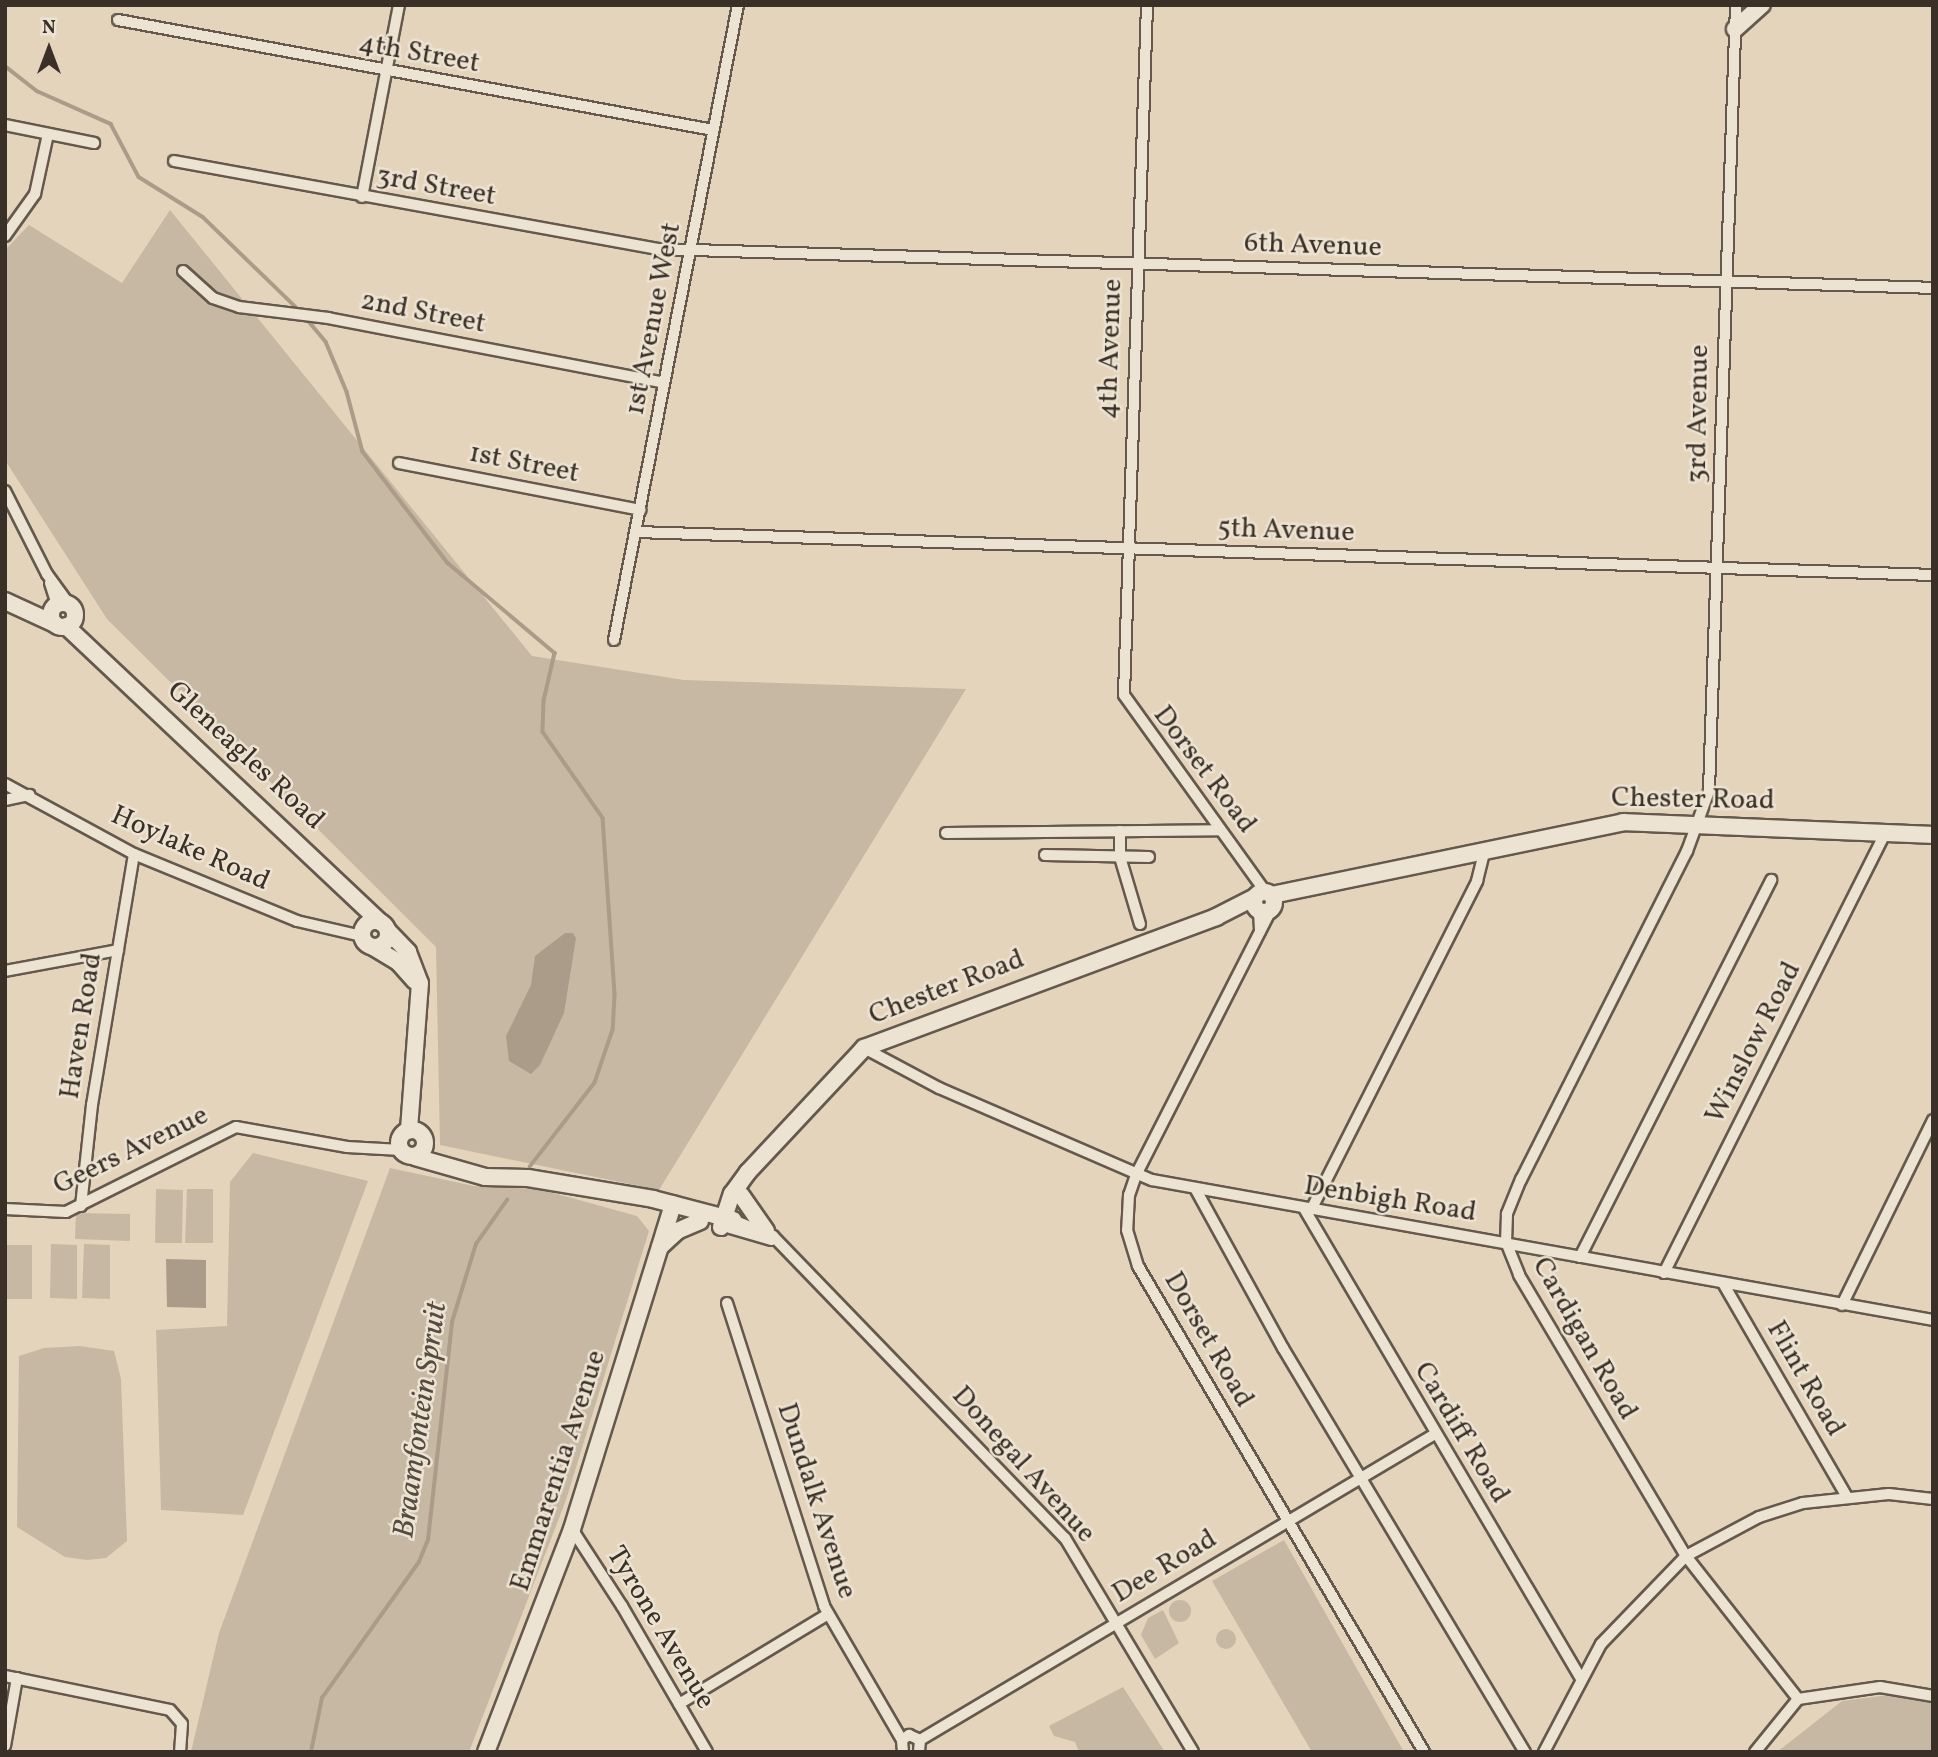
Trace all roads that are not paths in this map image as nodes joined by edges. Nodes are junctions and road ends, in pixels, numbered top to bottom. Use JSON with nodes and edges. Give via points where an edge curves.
{"nodes":[{"id":1,"x":399,"y":5,"type":"edge"},
{"id":2,"x":1147,"y":5,"type":"edge"},
{"id":3,"x":1735,"y":5,"type":"edge"},
{"id":4,"x":1762,"y":5,"type":"edge"},
{"id":5,"x":736,"y":6,"type":"edge"},
{"id":6,"x":118,"y":20,"type":"dead end"},
{"id":7,"x":1735,"y":29,"type":"junction"},
{"id":8,"x":386,"y":71,"type":"junction"},
{"id":9,"x":5,"y":125,"type":"edge"},
{"id":10,"x":713,"y":130,"type":"junction"},
{"id":11,"x":48,"y":134,"type":"junction"},
{"id":12,"x":94,"y":143,"type":"dead end"},
{"id":13,"x":174,"y":161,"type":"dead end"},
{"id":14,"x":362,"y":197,"type":"junction"},
{"id":15,"x":5,"y":236,"type":"edge"},
{"id":16,"x":691,"y":249,"type":"junction"},
{"id":17,"x":1137,"y":263,"type":"junction"},
{"id":18,"x":183,"y":271,"type":"dead end"},
{"id":19,"x":1724,"y":283,"type":"junction"},
{"id":20,"x":1933,"y":288,"type":"edge"},
{"id":21,"x":664,"y":383,"type":"junction"},
{"id":22,"x":399,"y":463,"type":"dead end"},
{"id":23,"x":5,"y":491,"type":"edge"},
{"id":24,"x":640,"y":510,"type":"junction"},
{"id":25,"x":637,"y":531,"type":"junction"},
{"id":26,"x":1127,"y":548,"type":"junction"},
{"id":27,"x":1718,"y":568,"type":"junction"},
{"id":28,"x":1933,"y":575,"type":"edge"},
{"id":29,"x":12,"y":603,"type":"edge"},
{"id":30,"x":63,"y":614,"type":"junction"},
{"id":31,"x":614,"y":640,"type":"dead end"},
{"id":32,"x":1124,"y":695,"type":"joint"},
{"id":33,"x":5,"y":784,"type":"edge"},
{"id":34,"x":29,"y":795,"type":"junction"},
{"id":35,"x":5,"y":800,"type":"edge"},
{"id":36,"x":1701,"y":822,"type":"junction"},
{"id":37,"x":1220,"y":830,"type":"junction"},
{"id":38,"x":1120,"y":831,"type":"junction"},
{"id":39,"x":946,"y":832,"type":"dead end"},
{"id":40,"x":1885,"y":834,"type":"junction"},
{"id":41,"x":1933,"y":835,"type":"edge"},
{"id":42,"x":1485,"y":850,"type":"junction"},
{"id":43,"x":134,"y":854,"type":"junction"},
{"id":44,"x":1045,"y":855,"type":"dead end"},
{"id":45,"x":1120,"y":857,"type":"junction"},
{"id":46,"x":1149,"y":857,"type":"dead end"},
{"id":47,"x":1771,"y":880,"type":"dead end"},
{"id":48,"x":1264,"y":901,"type":"junction"},
{"id":49,"x":359,"y":902,"type":"junction"},
{"id":50,"x":1140,"y":924,"type":"dead end"},
{"id":51,"x":384,"y":927,"type":"junction"},
{"id":52,"x":367,"y":937,"type":"junction"},
{"id":53,"x":118,"y":950,"type":"junction"},
{"id":54,"x":5,"y":971,"type":"edge"},
{"id":55,"x":420,"y":990,"type":"junction"},
{"id":56,"x":864,"y":1048,"type":"junction"},
{"id":57,"x":1933,"y":1120,"type":"edge"},
{"id":58,"x":409,"y":1130,"type":"junction"},
{"id":59,"x":425,"y":1141,"type":"junction"},
{"id":60,"x":408,"y":1153,"type":"junction"},
{"id":61,"x":442,"y":1164,"type":"junction"},
{"id":62,"x":1136,"y":1175,"type":"junction"},
{"id":63,"x":1195,"y":1188,"type":"junction"},
{"id":64,"x":735,"y":1197,"type":"junction"},
{"id":65,"x":81,"y":1206,"type":"junction"},
{"id":66,"x":5,"y":1209,"type":"edge"},
{"id":67,"x":671,"y":1209,"type":"junction"},
{"id":68,"x":1308,"y":1210,"type":"junction"},
{"id":69,"x":695,"y":1215,"type":"junction"},
{"id":70,"x":727,"y":1223,"type":"junction"},
{"id":71,"x":772,"y":1236,"type":"junction"},
{"id":72,"x":1506,"y":1242,"type":"junction"},
{"id":73,"x":658,"y":1249,"type":"junction"},
{"id":74,"x":1580,"y":1257,"type":"junction"},
{"id":75,"x":1664,"y":1273,"type":"junction"},
{"id":76,"x":1723,"y":1283,"type":"junction"},
{"id":77,"x":727,"y":1303,"type":"dead end"},
{"id":78,"x":1842,"y":1305,"type":"junction"},
{"id":79,"x":1933,"y":1320,"type":"edge"},
{"id":80,"x":1435,"y":1434,"type":"junction"},
{"id":81,"x":1361,"y":1478,"type":"junction"},
{"id":82,"x":1847,"y":1497,"type":"junction"},
{"id":83,"x":1933,"y":1499,"type":"edge"},
{"id":84,"x":1288,"y":1520,"type":"junction"},
{"id":85,"x":572,"y":1529,"type":"junction"},
{"id":86,"x":1686,"y":1556,"type":"junction"},
{"id":87,"x":828,"y":1614,"type":"junction"},
{"id":88,"x":1117,"y":1622,"type":"junction"},
{"id":89,"x":11,"y":1677,"type":"edge"},
{"id":90,"x":1580,"y":1678,"type":"junction"},
{"id":91,"x":1933,"y":1696,"type":"edge"},
{"id":92,"x":1798,"y":1699,"type":"junction"},
{"id":93,"x":678,"y":1704,"type":"junction"},
{"id":94,"x":5,"y":1746,"type":"edge"},
{"id":95,"x":902,"y":1746,"type":"edge"},
{"id":96,"x":919,"y":1746,"type":"edge"},
{"id":97,"x":180,"y":1752,"type":"edge"},
{"id":98,"x":486,"y":1752,"type":"edge"},
{"id":99,"x":707,"y":1752,"type":"edge"},
{"id":100,"x":1193,"y":1752,"type":"edge"},
{"id":101,"x":1424,"y":1752,"type":"edge"},
{"id":102,"x":1525,"y":1752,"type":"edge"},
{"id":103,"x":1544,"y":1752,"type":"edge"},
{"id":104,"x":1755,"y":1752,"type":"edge"}],
"edges":[{"from":1,"to":8,"type":"street"},
{"from":2,"to":17,"type":"street","name":"4th Avenue"},
{"from":3,"to":7,"type":"street","name":"3rd Avenue"},
{"from":4,"to":7,"type":"street"},
{"from":5,"to":10,"type":"street","name":"1st Avenue West"},
{"from":6,"to":8,"type":"street","name":"4th Street"},
{"from":7,"to":19,"type":"street","name":"3rd Avenue"},
{"from":8,"to":10,"type":"street","name":"4th Street"},
{"from":8,"to":14,"type":"street"},
{"from":9,"to":11,"type":"street"},
{"from":10,"to":16,"type":"street","name":"1st Avenue West"},
{"from":11,"to":12,"type":"street"},
{"from":11,"to":15,"type":"street","via":[[35,194]]},
{"from":13,"to":14,"type":"street","name":"3rd Street"},
{"from":14,"to":16,"type":"street","name":"3rd Street","via":[[660,249]]},
{"from":16,"to":17,"type":"street","name":"6th Avenue"},
{"from":16,"to":21,"type":"street","name":"1st Avenue West"},
{"from":17,"to":19,"type":"street","name":"6th Avenue"},
{"from":17,"to":26,"type":"street","name":"4th Avenue"},
{"from":18,"to":21,"type":"street","name":"2nd Street","via":[[213,298],[262,310],[328,318]]},
{"from":19,"to":20,"type":"street","name":"6th Avenue"},
{"from":19,"to":27,"type":"street","name":"3rd Avenue"},
{"from":21,"to":24,"type":"street","name":"1st Avenue West"},
{"from":22,"to":24,"type":"street","name":"1st Street"},
{"from":23,"to":30,"type":"street"},
{"from":24,"to":25,"type":"street","name":"1st Avenue West"},
{"from":25,"to":26,"type":"street","name":"5th Avenue"},
{"from":25,"to":31,"type":"street","name":"1st Avenue West"},
{"from":26,"to":27,"type":"street","name":"5th Avenue"},
{"from":26,"to":32,"type":"street","name":"4th Avenue"},
{"from":27,"to":28,"type":"street","name":"5th Avenue"},
{"from":27,"to":36,"type":"street","name":"3rd Avenue","via":[[1709,791]]},
{"from":29,"to":30,"type":"street"},
{"from":30,"to":49,"type":"street","name":"Gleneagles Road"},
{"from":32,"to":37,"type":"street","name":"Dorset Road"},
{"from":33,"to":34,"type":"street","name":"Hoylake Road"},
{"from":34,"to":35,"type":"street"},
{"from":34,"to":43,"type":"street","name":"Hoylake Road"},
{"from":36,"to":40,"type":"street","name":"Chester Road"},
{"from":36,"to":42,"type":"street","name":"Chester Road","via":[[1599,824]]},
{"from":36,"to":72,"type":"street","name":"Cardigan Road","via":[[1521,1179],[1507,1214]]},
{"from":37,"to":38,"type":"street"},
{"from":37,"to":48,"type":"street","name":"Dorset Road","via":[[1250,871]]},
{"from":38,"to":39,"type":"street"},
{"from":38,"to":45,"type":"street"},
{"from":40,"to":41,"type":"street","name":"Chester Road"},
{"from":40,"to":75,"type":"street","name":"Winslow Road"},
{"from":42,"to":48,"type":"street","name":"Chester Road"},
{"from":42,"to":68,"type":"street","via":[[1477,881]]},
{"from":43,"to":52,"type":"street","name":"Hoylake Road","via":[[297,921]]},
{"from":43,"to":53,"type":"street","name":"Haven Road"},
{"from":44,"to":45,"type":"street"},
{"from":45,"to":46,"type":"street"},
{"from":45,"to":50,"type":"street"},
{"from":47,"to":74,"type":"street"},
{"from":48,"to":56,"type":"street","name":"Chester Road"},
{"from":48,"to":62,"type":"street","name":"Dorset Road","via":[[1260,934]]},
{"from":49,"to":51,"type":"street","name":"Gleneagles Road"},
{"from":49,"to":52,"type":"street"},
{"from":51,"to":52,"type":"street"},
{"from":51,"to":52,"type":"street","via":[[385,943]]},
{"from":51,"to":55,"type":"street","name":"Gleneagles Road","via":[[416,966]]},
{"from":52,"to":55,"type":"street","via":[[406,969]]},
{"from":53,"to":54,"type":"street"},
{"from":53,"to":65,"type":"street","name":"Haven Road"},
{"from":55,"to":58,"type":"street","name":"Gleneagles Road"},
{"from":56,"to":62,"type":"street","name":"Denbigh Road","via":[[939,1088]]},
{"from":56,"to":64,"type":"street","name":"Chester Road","via":[[814,1096],[744,1178]]},
{"from":57,"to":78,"type":"street"},
{"from":58,"to":59,"type":"street","via":[[421,1133]]},
{"from":58,"to":60,"type":"street","via":[[400,1139]]},
{"from":59,"to":60,"type":"street","via":[[422,1152]]},
{"from":59,"to":61,"type":"street"},
{"from":60,"to":61,"type":"street"},
{"from":60,"to":65,"type":"street","name":"Geers Avenue","via":[[236,1127]]},
{"from":61,"to":67,"type":"street","via":[[485,1177],[528,1178]]},
{"from":62,"to":63,"type":"street","name":"Denbigh Road"},
{"from":62,"to":84,"type":"street","name":"Dorset Road","via":[[1126,1219],[1138,1266]]},
{"from":63,"to":68,"type":"street","name":"Denbigh Road"},
{"from":63,"to":81,"type":"street"},
{"from":64,"to":69,"type":"street"},
{"from":64,"to":70,"type":"street","name":"Chester Road"},
{"from":64,"to":71,"type":"street"},
{"from":65,"to":66,"type":"street","name":"Geers Avenue","via":[[58,1213]]},
{"from":67,"to":69,"type":"street"},
{"from":67,"to":73,"type":"street","name":"Emmarentia Avenue"},
{"from":68,"to":72,"type":"street","name":"Denbigh Road"},
{"from":68,"to":80,"type":"street","name":"Cardiff Road"},
{"from":69,"to":70,"type":"street"},
{"from":69,"to":73,"type":"street"},
{"from":70,"to":71,"type":"street","name":"Donegal Avenue"},
{"from":71,"to":88,"type":"street","name":"Donegal Avenue","via":[[1065,1538]]},
{"from":72,"to":74,"type":"street","name":"Denbigh Road"},
{"from":72,"to":86,"type":"street","name":"Cardigan Road","via":[[1519,1275]]},
{"from":73,"to":85,"type":"street","name":"Emmarentia Avenue"},
{"from":74,"to":75,"type":"street","name":"Denbigh Road"},
{"from":75,"to":76,"type":"street","name":"Denbigh Road"},
{"from":76,"to":78,"type":"street","name":"Denbigh Road"},
{"from":76,"to":82,"type":"street","name":"Flint Road"},
{"from":77,"to":87,"type":"street","name":"Dundalk Avenue"},
{"from":78,"to":79,"type":"street","name":"Denbigh Road"},
{"from":80,"to":81,"type":"street","name":"Dee Road"},
{"from":80,"to":90,"type":"street","name":"Cardiff Road"},
{"from":81,"to":84,"type":"street","name":"Dee Road"},
{"from":81,"to":102,"type":"street"},
{"from":82,"to":83,"type":"street","via":[[1889,1494]]},
{"from":82,"to":86,"type":"street","via":[[1770,1513]]},
{"from":84,"to":88,"type":"street","name":"Dee Road"},
{"from":84,"to":101,"type":"street","name":"Dorset Road"},
{"from":85,"to":93,"type":"street","name":"Tyrone Avenue"},
{"from":85,"to":98,"type":"street","name":"Emmarentia Avenue"},
{"from":86,"to":90,"type":"street","via":[[1612,1630]]},
{"from":86,"to":92,"type":"street","name":"Cardigan Road"},
{"from":87,"to":93,"type":"street"},
{"from":87,"to":95,"type":"street","name":"Dundalk Avenue"},
{"from":88,"to":96,"type":"street","name":"Dee Road"},
{"from":88,"to":100,"type":"street","name":"Donegal Avenue"},
{"from":89,"to":94,"type":"street"},
{"from":89,"to":97,"type":"street","via":[[175,1713],[183,1724]]},
{"from":90,"to":103,"type":"street"},
{"from":91,"to":92,"type":"street","via":[[1880,1687]]},
{"from":92,"to":104,"type":"street"},
{"from":93,"to":99,"type":"street","name":"Tyrone Avenue"},
{"from":95,"to":96,"type":"street","via":[[913,1735]]}]}
